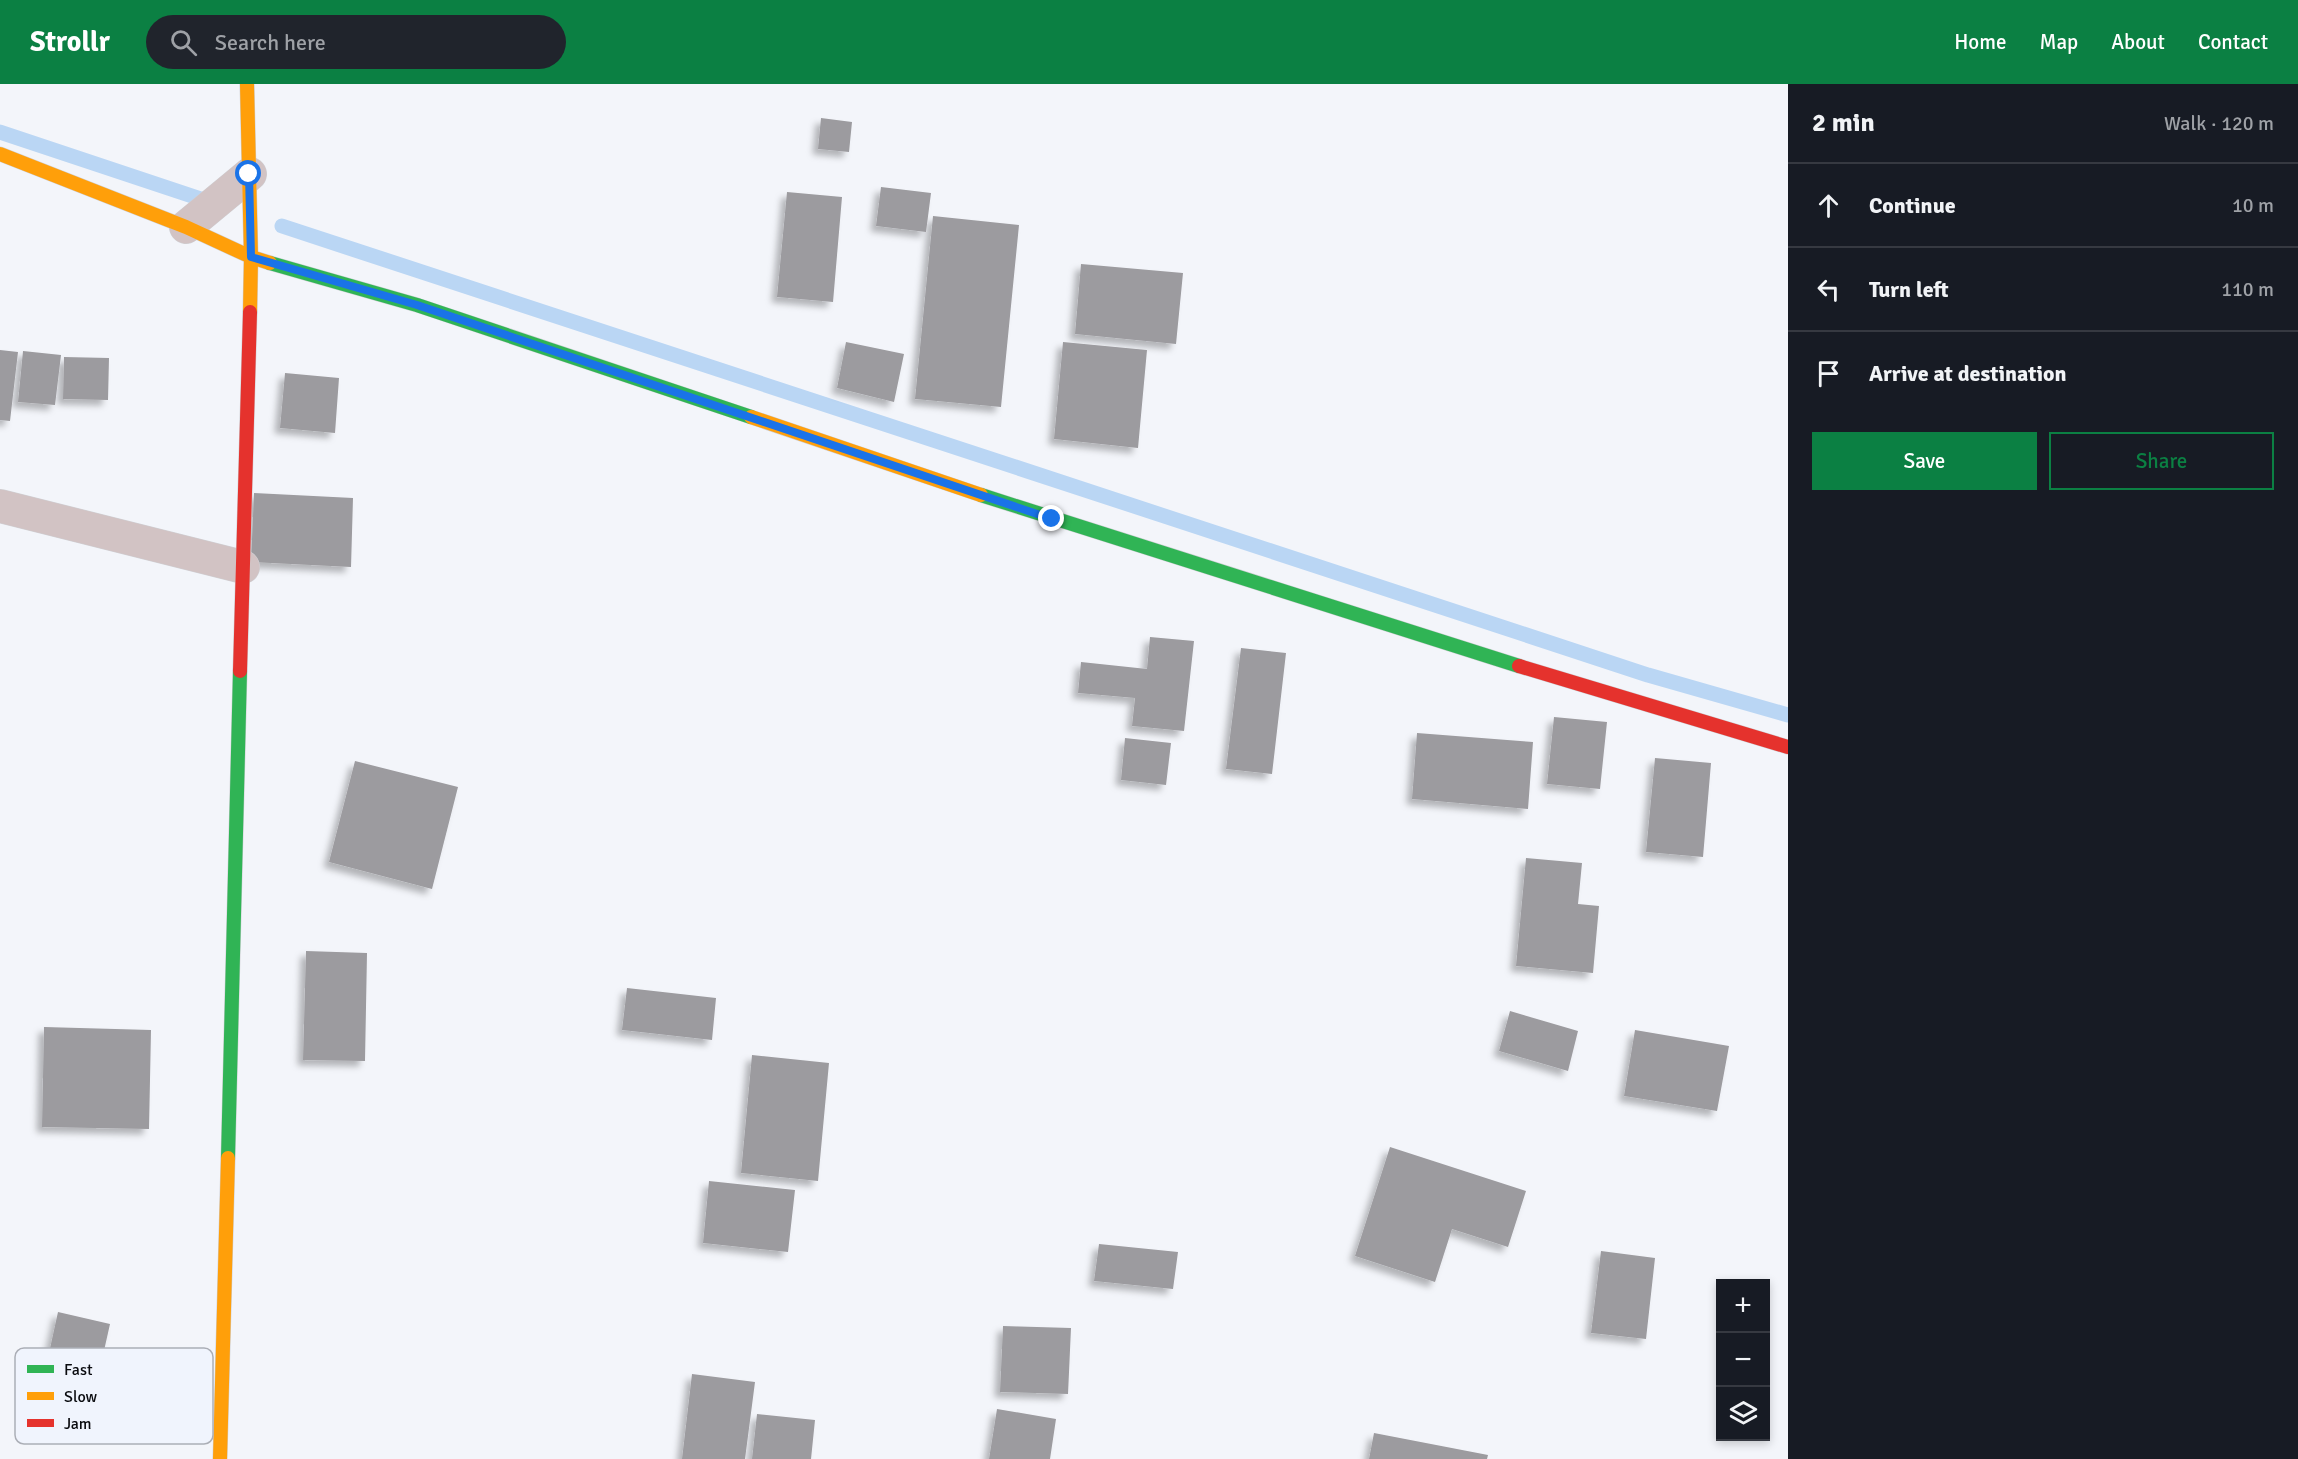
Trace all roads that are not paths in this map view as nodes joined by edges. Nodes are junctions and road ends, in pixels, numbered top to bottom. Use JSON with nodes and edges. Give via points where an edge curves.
{"nodes":[{"id":1,"x":248,"y":84,"type":"edge"},
{"id":2,"x":0,"y":154,"type":"edge"},
{"id":3,"x":249,"y":174,"type":"junction"},
{"id":4,"x":186,"y":227,"type":"junction"},
{"id":5,"x":251,"y":257,"type":"junction"},
{"id":6,"x":0,"y":506,"type":"edge"},
{"id":7,"x":243,"y":567,"type":"junction"},
{"id":8,"x":1788,"y":747,"type":"edge"},
{"id":9,"x":220,"y":1459,"type":"edge"}],
"edges":[{"from":1,"to":3,"type":"street"},
{"from":2,"to":4,"type":"street"},
{"from":3,"to":4,"type":"street"},
{"from":3,"to":5,"type":"street"},
{"from":4,"to":5,"type":"street"},
{"from":5,"to":7,"type":"street"},
{"from":5,"to":8,"type":"street","via":[[417,305],[1063,523]]},
{"from":6,"to":7,"type":"street"},
{"from":7,"to":9,"type":"street"}]}
